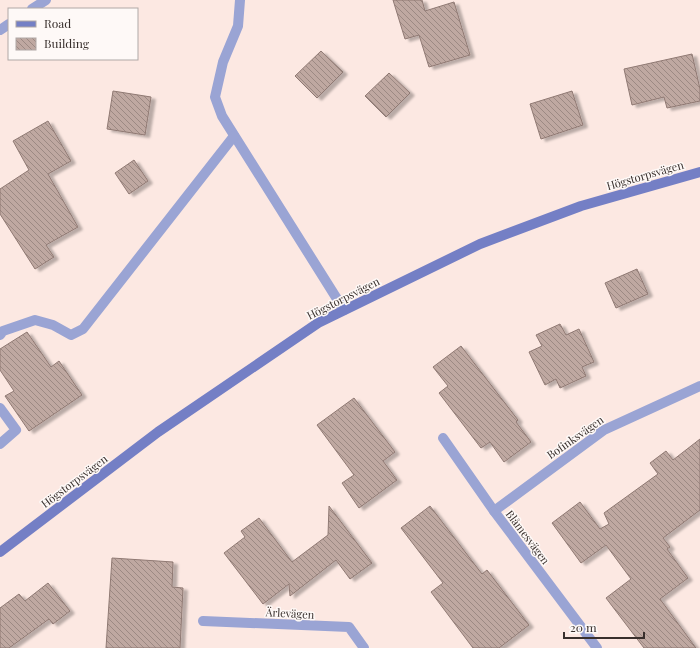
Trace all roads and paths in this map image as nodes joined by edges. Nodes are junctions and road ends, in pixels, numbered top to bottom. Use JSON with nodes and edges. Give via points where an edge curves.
{"nodes":[{"id":1,"x":46,"y":0,"type":"edge"},
{"id":2,"x":240,"y":0,"type":"edge"},
{"id":3,"x":34,"y":8,"type":"edge"},
{"id":4,"x":234,"y":136,"type":"junction"},
{"id":5,"x":700,"y":172,"type":"edge"},
{"id":6,"x":344,"y":310,"type":"junction"},
{"id":7,"x":0,"y":335,"type":"edge"},
{"id":8,"x":700,"y":386,"type":"edge"},
{"id":9,"x":0,"y":408,"type":"edge"},
{"id":10,"x":443,"y":438,"type":"dead end"},
{"id":11,"x":0,"y":444,"type":"edge"},
{"id":12,"x":494,"y":511,"type":"junction"},
{"id":13,"x":0,"y":552,"type":"edge"},
{"id":14,"x":203,"y":621,"type":"dead end"},
{"id":15,"x":364,"y":648,"type":"edge"},
{"id":16,"x":597,"y":648,"type":"edge"}],
"edges":[{"from":1,"to":3,"type":"street"},
{"from":2,"to":4,"type":"street","via":[[238,26],[223,62],[215,97],[222,116]]},
{"from":4,"to":6,"type":"street"},
{"from":4,"to":7,"type":"street","via":[[83,329],[71,335],[53,325],[34,320],[3,331]]},
{"from":5,"to":6,"type":"street","name":"Högstorpsvägen","via":[[581,206],[480,244]]},
{"from":6,"to":13,"type":"street","name":"Högstorpsvägen","via":[[318,323],[158,432]]},
{"from":8,"to":12,"type":"street","name":"Bofinksvägen","via":[[604,430]]},
{"from":9,"to":11,"type":"street","via":[[16,430]]},
{"from":10,"to":12,"type":"street","name":"Blåmesvägen"},
{"from":12,"to":16,"type":"street","name":"Blåmesvägen"},
{"from":14,"to":15,"type":"street","name":"Ärlevägen","via":[[349,627]]}]}
